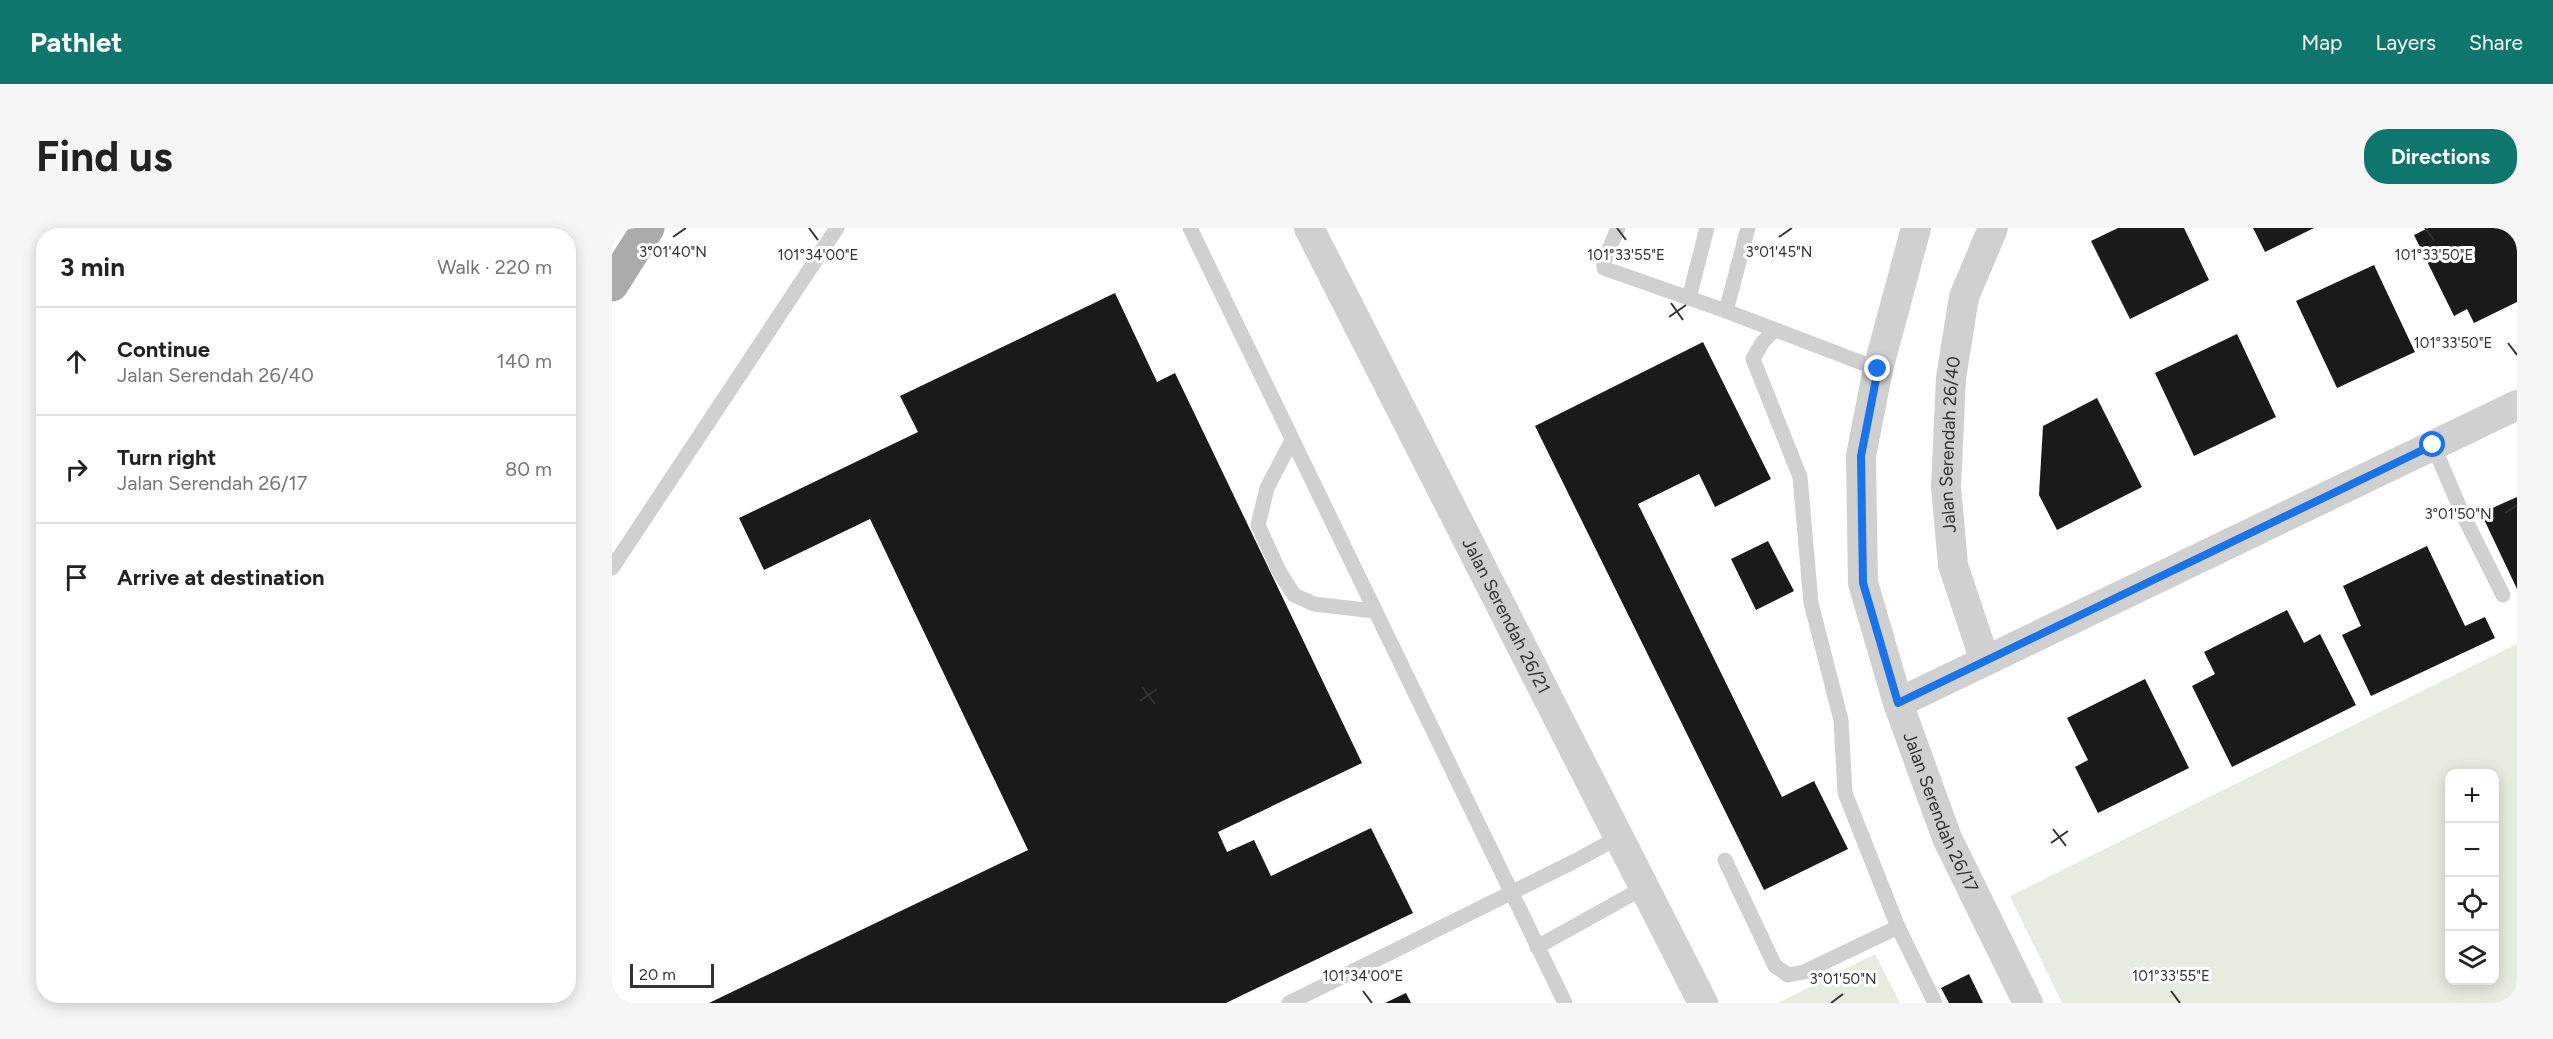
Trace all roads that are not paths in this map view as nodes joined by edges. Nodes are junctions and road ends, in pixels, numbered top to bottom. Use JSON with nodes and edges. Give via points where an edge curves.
{"nodes":[{"id":1,"x":648,"y":228,"type":"edge"},
{"id":2,"x":837,"y":228,"type":"edge"},
{"id":3,"x":1190,"y":228,"type":"edge"},
{"id":4,"x":1310,"y":228,"type":"edge"},
{"id":5,"x":1618,"y":228,"type":"edge"},
{"id":6,"x":1707,"y":228,"type":"edge"},
{"id":7,"x":1748,"y":228,"type":"edge"},
{"id":8,"x":1916,"y":228,"type":"edge"},
{"id":9,"x":1993,"y":228,"type":"edge"},
{"id":10,"x":612,"y":285,"type":"edge"},
{"id":11,"x":1689,"y":298,"type":"junction"},
{"id":12,"x":1726,"y":311,"type":"junction"},
{"id":13,"x":1774,"y":330,"type":"junction"},
{"id":14,"x":1878,"y":369,"type":"junction"},
{"id":15,"x":2517,"y":405,"type":"edge"},
{"id":16,"x":1292,"y":440,"type":"junction"},
{"id":17,"x":2433,"y":445,"type":"junction"},
{"id":18,"x":612,"y":568,"type":"edge"},
{"id":19,"x":2503,"y":595,"type":"dead end"},
{"id":20,"x":1374,"y":611,"type":"junction"},
{"id":21,"x":1985,"y":661,"type":"junction"},
{"id":22,"x":1898,"y":703,"type":"junction"},
{"id":23,"x":1619,"y":837,"type":"junction"},
{"id":24,"x":1725,"y":860,"type":"dead end"},
{"id":25,"x":1645,"y":887,"type":"junction"},
{"id":26,"x":1510,"y":893,"type":"junction"},
{"id":27,"x":1898,"y":927,"type":"junction"},
{"id":28,"x":1537,"y":947,"type":"junction"},
{"id":29,"x":1289,"y":1003,"type":"edge"},
{"id":30,"x":1565,"y":1003,"type":"edge"},
{"id":31,"x":1703,"y":1003,"type":"edge"},
{"id":32,"x":1935,"y":1003,"type":"edge"},
{"id":33,"x":2028,"y":1003,"type":"edge"}],
"edges":[{"from":1,"to":10,"type":"main road"},
{"from":2,"to":18,"type":"lane"},
{"from":3,"to":16,"type":"lane"},
{"from":4,"to":23,"type":"street","name":"Jalan Serendah 26/21"},
{"from":5,"to":11,"type":"lane","via":[[1604,268]]},
{"from":6,"to":11,"type":"lane"},
{"from":7,"to":12,"type":"lane"},
{"from":8,"to":14,"type":"street","name":"Jalan Serendah 26/17"},
{"from":9,"to":21,"type":"street","name":"Jalan Serendah 26/40","via":[[1964,297],[1951,378],[1946,487],[1953,565]]},
{"from":11,"to":12,"type":"lane"},
{"from":12,"to":13,"type":"lane"},
{"from":13,"to":14,"type":"lane"},
{"from":13,"to":27,"type":"lane","via":[[1753,359],[1800,477],[1811,603],[1841,720],[1845,793]]},
{"from":14,"to":22,"type":"street","name":"Jalan Serendah 26/17","via":[[1861,456],[1863,583]]},
{"from":15,"to":17,"type":"street"},
{"from":16,"to":20,"type":"lane"},
{"from":16,"to":20,"type":"lane","via":[[1267,488],[1258,525],[1279,571],[1294,595],[1314,604]]},
{"from":17,"to":19,"type":"lane"},
{"from":17,"to":21,"type":"street"},
{"from":20,"to":26,"type":"lane"},
{"from":21,"to":22,"type":"street"},
{"from":22,"to":33,"type":"street","name":"Jalan Serendah 26/17","via":[[1947,838]]},
{"from":23,"to":25,"type":"street","name":"Jalan Serendah 26/21"},
{"from":23,"to":26,"type":"lane"},
{"from":24,"to":27,"type":"lane","via":[[1775,966],[1788,975],[1804,972]]},
{"from":25,"to":28,"type":"lane"},
{"from":25,"to":31,"type":"street","name":"Jalan Serendah 26/21"},
{"from":26,"to":28,"type":"lane"},
{"from":26,"to":29,"type":"lane"},
{"from":27,"to":32,"type":"lane"},
{"from":28,"to":30,"type":"lane"}]}
